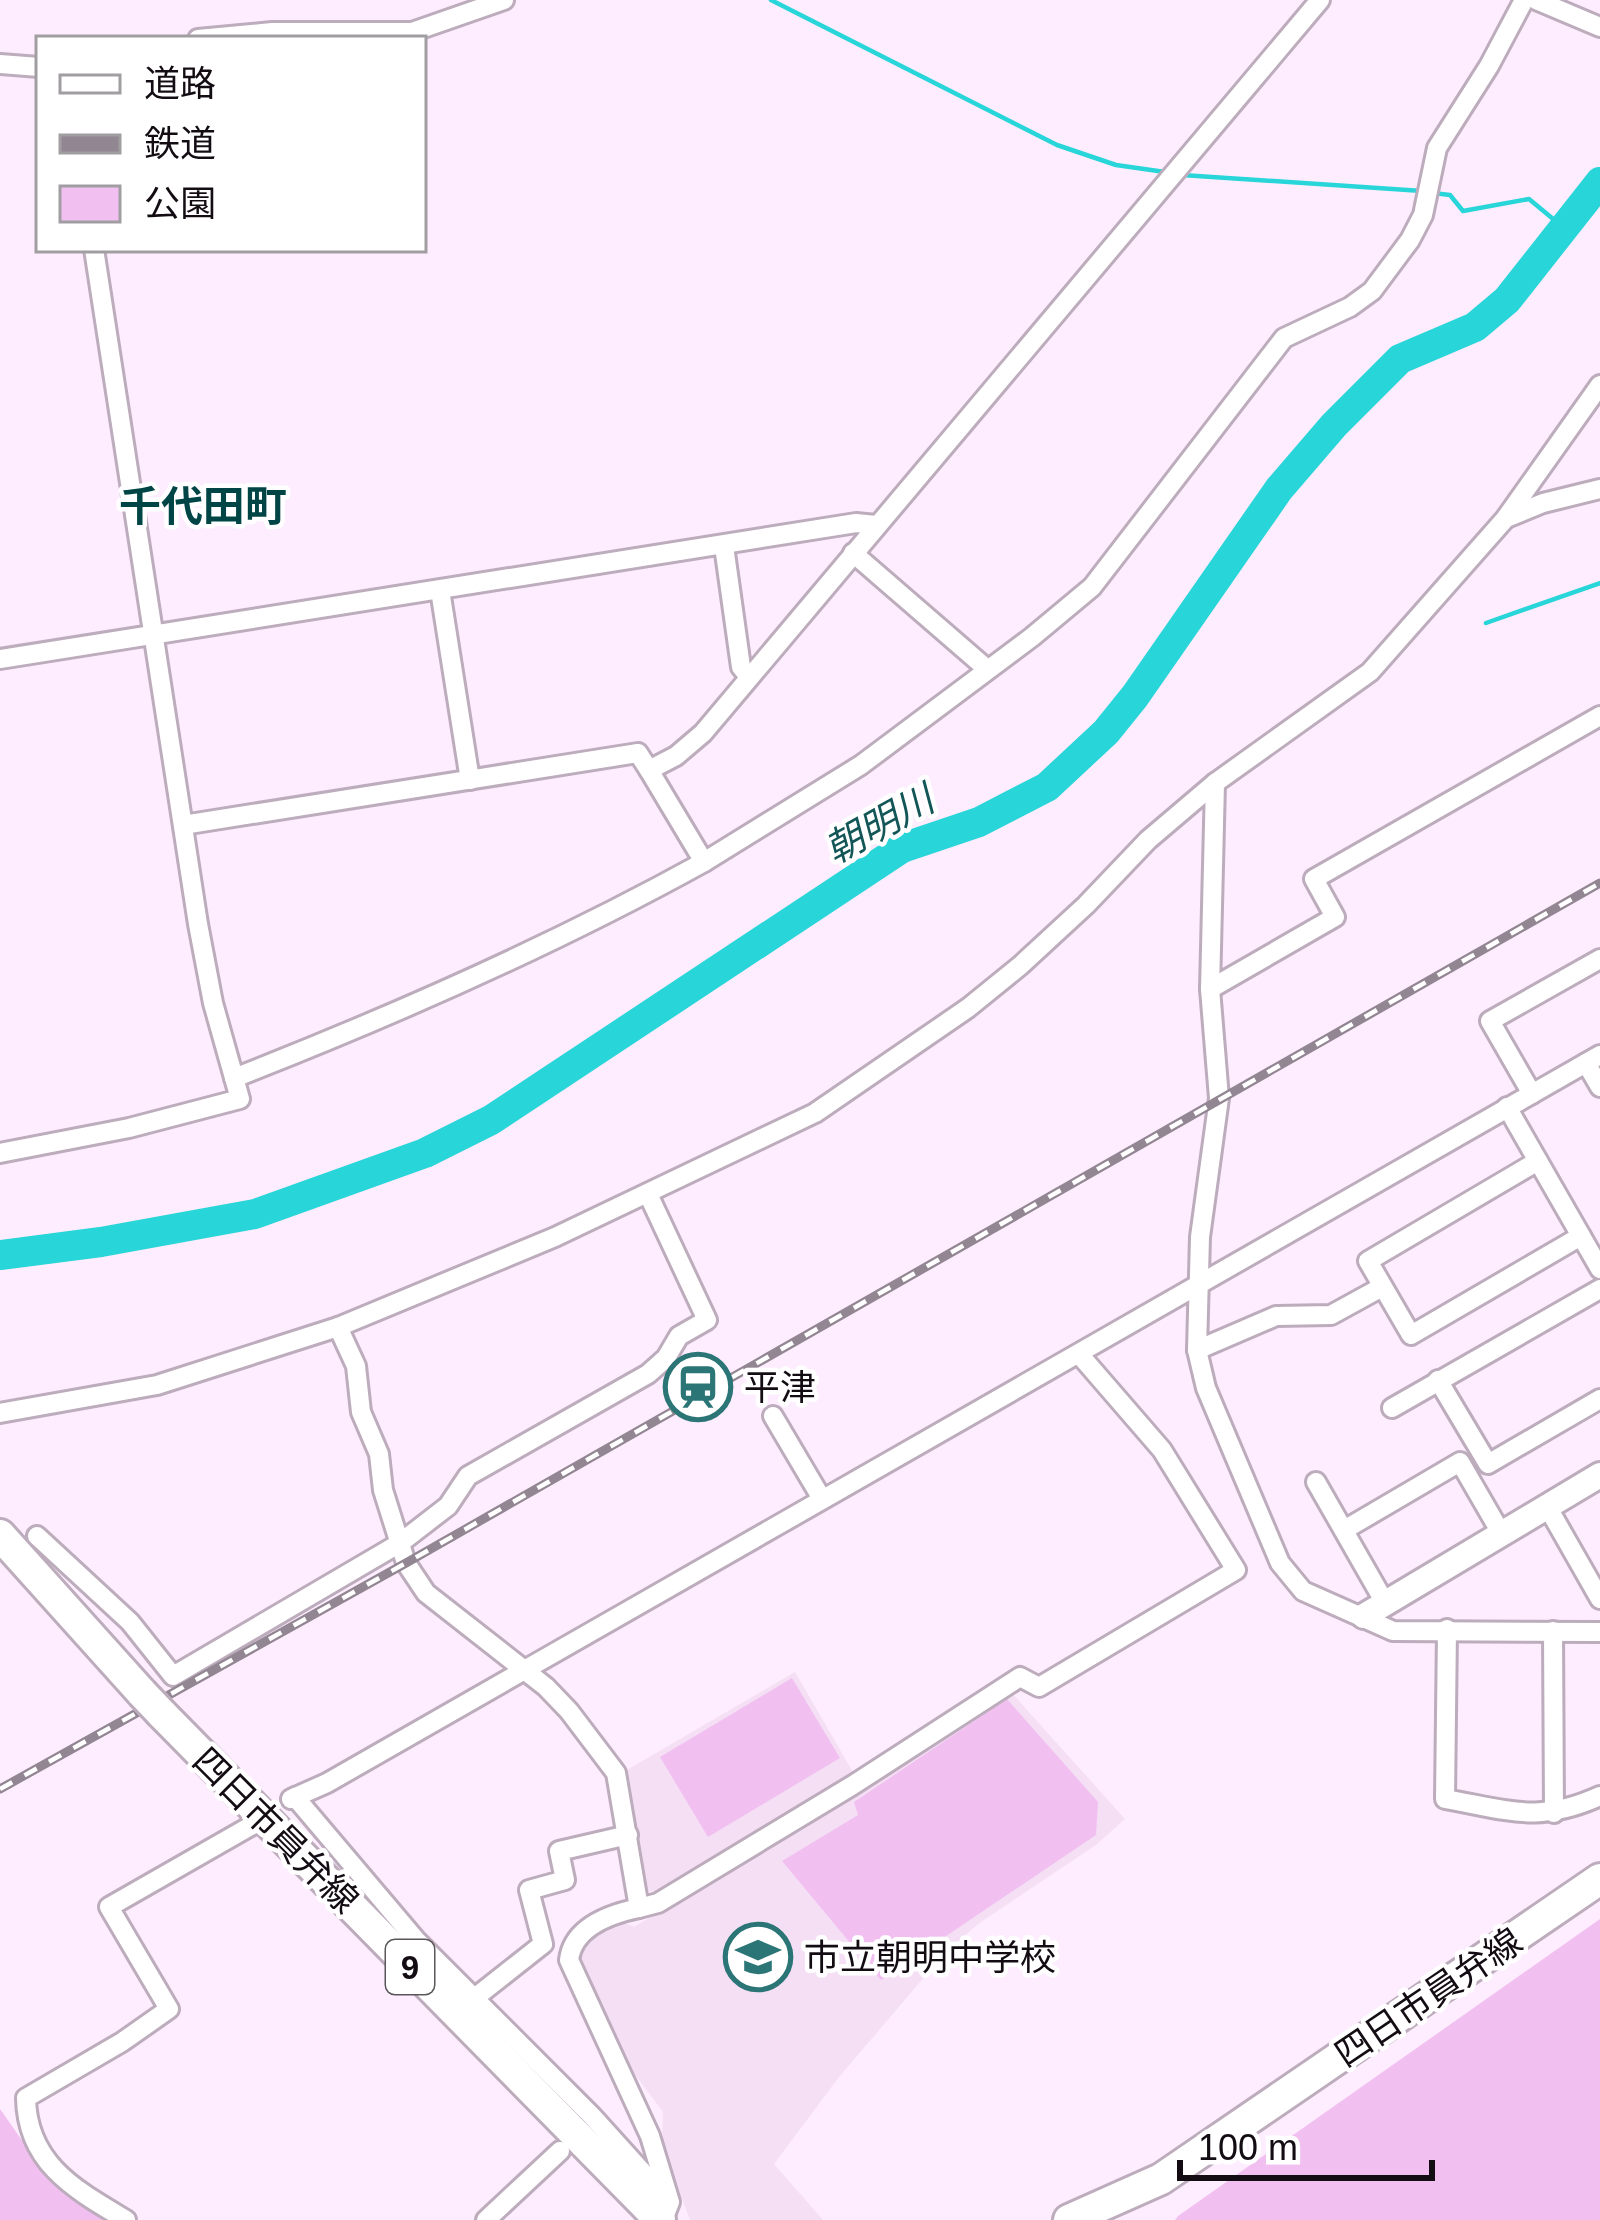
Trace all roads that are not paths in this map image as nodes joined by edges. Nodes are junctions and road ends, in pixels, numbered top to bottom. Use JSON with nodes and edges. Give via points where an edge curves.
{"nodes":[{"id":1,"x":505,"y":0,"type":"edge"},
{"id":2,"x":1320,"y":0,"type":"edge"},
{"id":3,"x":1524,"y":0,"type":"edge"},
{"id":4,"x":1536,"y":0,"type":"edge"},
{"id":5,"x":1600,"y":27,"type":"edge"},
{"id":6,"x":230,"y":36,"type":"edge"},
{"id":7,"x":0,"y":64,"type":"edge"},
{"id":8,"x":36,"y":67,"type":"edge"},
{"id":9,"x":94,"y":252,"type":"edge"},
{"id":10,"x":1600,"y":386,"type":"edge"},
{"id":11,"x":1600,"y":489,"type":"edge"},
{"id":12,"x":1505,"y":520,"type":"junction"},
{"id":13,"x":876,"y":525,"type":"junction"},
{"id":14,"x":724,"y":546,"type":"junction"},
{"id":15,"x":853,"y":553,"type":"junction"},
{"id":16,"x":440,"y":590,"type":"junction"},
{"id":17,"x":153,"y":634,"type":"junction"},
{"id":18,"x":0,"y":659,"type":"edge"},
{"id":19,"x":986,"y":669,"type":"junction"},
{"id":20,"x":749,"y":677,"type":"junction"},
{"id":21,"x":1600,"y":716,"type":"edge"},
{"id":22,"x":649,"y":770,"type":"junction"},
{"id":23,"x":470,"y":780,"type":"junction"},
{"id":24,"x":1214,"y":783,"type":"junction"},
{"id":25,"x":183,"y":825,"type":"junction"},
{"id":26,"x":704,"y":862,"type":"junction"},
{"id":27,"x":1600,"y":959,"type":"edge"},
{"id":28,"x":1210,"y":989,"type":"junction"},
{"id":29,"x":1593,"y":1059,"type":"edge"},
{"id":30,"x":234,"y":1078,"type":"junction"},
{"id":31,"x":1600,"y":1087,"type":"edge"},
{"id":32,"x":1532,"y":1094,"type":"junction"},
{"id":33,"x":1507,"y":1107,"type":"junction"},
{"id":34,"x":0,"y":1153,"type":"edge"},
{"id":35,"x":1538,"y":1161,"type":"junction"},
{"id":36,"x":648,"y":1194,"type":"junction"},
{"id":37,"x":1581,"y":1236,"type":"junction"},
{"id":38,"x":1600,"y":1269,"type":"edge"},
{"id":39,"x":1200,"y":1282,"type":"junction"},
{"id":40,"x":1382,"y":1287,"type":"junction"},
{"id":41,"x":1600,"y":1288,"type":"edge"},
{"id":42,"x":338,"y":1327,"type":"junction"},
{"id":43,"x":1197,"y":1350,"type":"junction"},
{"id":44,"x":1078,"y":1354,"type":"junction"},
{"id":45,"x":1438,"y":1380,"type":"junction"},
{"id":46,"x":1600,"y":1399,"type":"edge"},
{"id":47,"x":1392,"y":1408,"type":"dead end"},
{"id":48,"x":0,"y":1413,"type":"edge"},
{"id":49,"x":773,"y":1416,"type":"dead end"},
{"id":50,"x":1600,"y":1475,"type":"edge"},
{"id":51,"x":1316,"y":1482,"type":"dead end"},
{"id":52,"x":822,"y":1499,"type":"junction"},
{"id":53,"x":1547,"y":1506,"type":"junction"},
{"id":54,"x":1344,"y":1530,"type":"junction"},
{"id":55,"x":1501,"y":1533,"type":"junction"},
{"id":56,"x":0,"y":1535,"type":"edge"},
{"id":57,"x":37,"y":1536,"type":"dead end"},
{"id":58,"x":400,"y":1543,"type":"junction"},
{"id":59,"x":1600,"y":1599,"type":"edge"},
{"id":60,"x":1374,"y":1608,"type":"junction"},
{"id":61,"x":1447,"y":1629,"type":"junction"},
{"id":62,"x":1553,"y":1631,"type":"junction"},
{"id":63,"x":1600,"y":1631,"type":"edge"},
{"id":64,"x":520,"y":1669,"type":"junction"},
{"id":65,"x":1600,"y":1796,"type":"edge"},
{"id":66,"x":1553,"y":1813,"type":"junction"},
{"id":67,"x":256,"y":1823,"type":"dead end"},
{"id":68,"x":628,"y":1835,"type":"junction"},
{"id":69,"x":1600,"y":1879,"type":"edge"},
{"id":70,"x":639,"y":1908,"type":"junction"},
{"id":71,"x":472,"y":2000,"type":"junction"},
{"id":72,"x":560,"y":2151,"type":"dead end"},
{"id":73,"x":664,"y":2214,"type":"edge"},
{"id":74,"x":126,"y":2220,"type":"edge"},
{"id":75,"x":486,"y":2220,"type":"edge"},
{"id":76,"x":1069,"y":2220,"type":"edge"}],
"edges":[{"from":1,"to":6,"type":"street","via":[[412,32]]},
{"from":2,"to":13,"type":"street"},
{"from":3,"to":19,"type":"street","via":[[1437,148],[1423,215],[1372,291],[1284,338],[1092,586]]},
{"from":4,"to":5,"type":"street"},
{"from":7,"to":8,"type":"street"},
{"from":9,"to":17,"type":"street"},
{"from":10,"to":12,"type":"street"},
{"from":11,"to":12,"type":"street"},
{"from":12,"to":24,"type":"street","via":[[1370,672]]},
{"from":13,"to":14,"type":"street"},
{"from":13,"to":15,"type":"street"},
{"from":14,"to":16,"type":"street"},
{"from":14,"to":20,"type":"street"},
{"from":15,"to":19,"type":"street"},
{"from":15,"to":20,"type":"street"},
{"from":16,"to":17,"type":"street"},
{"from":16,"to":23,"type":"street"},
{"from":17,"to":18,"type":"street"},
{"from":17,"to":25,"type":"street"},
{"from":19,"to":26,"type":"street","via":[[861,765]]},
{"from":20,"to":22,"type":"street","via":[[703,733]]},
{"from":21,"to":28,"type":"street","via":[[1314,879],[1335,916]]},
{"from":22,"to":23,"type":"street","via":[[638,753]]},
{"from":22,"to":26,"type":"street"},
{"from":23,"to":25,"type":"street"},
{"from":24,"to":28,"type":"street"},
{"from":24,"to":36,"type":"street","via":[[968,1008],[814,1113]]},
{"from":25,"to":30,"type":"street"},
{"from":26,"to":30,"type":"street","via":[[599,920]]},
{"from":27,"to":32,"type":"street","via":[[1490,1021]]},
{"from":28,"to":39,"type":"street","via":[[1219,1098]]},
{"from":29,"to":31,"type":"street"},
{"from":29,"to":32,"type":"street"},
{"from":30,"to":34,"type":"street","via":[[240,1099]]},
{"from":32,"to":33,"type":"street"},
{"from":33,"to":35,"type":"street"},
{"from":33,"to":39,"type":"street"},
{"from":35,"to":37,"type":"street"},
{"from":35,"to":40,"type":"street","via":[[1368,1261]]},
{"from":36,"to":42,"type":"street"},
{"from":36,"to":58,"type":"street","via":[[707,1320],[679,1336],[648,1374],[468,1476],[448,1506]]},
{"from":37,"to":38,"type":"street"},
{"from":37,"to":40,"type":"street","via":[[1411,1335]]},
{"from":39,"to":43,"type":"street"},
{"from":39,"to":44,"type":"street"},
{"from":40,"to":43,"type":"street","via":[[1331,1315],[1276,1316]]},
{"from":41,"to":45,"type":"street"},
{"from":42,"to":48,"type":"street","via":[[157,1385]]},
{"from":42,"to":58,"type":"street","via":[[356,1366],[361,1412]]},
{"from":43,"to":60,"type":"street","via":[[1287,1574],[1314,1597]]},
{"from":44,"to":52,"type":"street"},
{"from":44,"to":70,"type":"street","via":[[1162,1450],[1236,1570],[1039,1687],[1019,1678],[834,1797]]},
{"from":45,"to":46,"type":"street","via":[[1488,1464]]},
{"from":45,"to":47,"type":"street"},
{"from":49,"to":52,"type":"street"},
{"from":50,"to":53,"type":"street"},
{"from":51,"to":54,"type":"street"},
{"from":52,"to":64,"type":"street"},
{"from":53,"to":55,"type":"street"},
{"from":53,"to":59,"type":"street"},
{"from":54,"to":55,"type":"street","via":[[1460,1462]]},
{"from":54,"to":60,"type":"street"},
{"from":55,"to":60,"type":"street"},
{"from":56,"to":73,"type":"main road","name":"四日市員弁線","number":"9","via":[[151,1703]]},
{"from":57,"to":58,"type":"street","via":[[130,1622],[173,1676]]},
{"from":58,"to":64,"type":"street","via":[[426,1593]]},
{"from":60,"to":61,"type":"street","via":[[1393,1631]]},
{"from":61,"to":62,"type":"street"},
{"from":61,"to":66,"type":"street","via":[[1445,1798]]},
{"from":62,"to":63,"type":"street"},
{"from":62,"to":66,"type":"street"},
{"from":64,"to":68,"type":"street","via":[[569,1711],[616,1773]]},
{"from":64,"to":71,"type":"street","via":[[293,1797]]},
{"from":65,"to":66,"type":"street"},
{"from":67,"to":74,"type":"street","via":[[109,1906],[169,2009],[26,2098],[26,2114],[62,2181]]},
{"from":68,"to":70,"type":"street"},
{"from":68,"to":71,"type":"street","via":[[559,1851],[566,1880],[529,1890],[543,1944]]},
{"from":69,"to":76,"type":"main road","name":"四日市員弁線","via":[[1161,2179]]},
{"from":70,"to":73,"type":"street","via":[[586,1929],[569,1960],[650,2136]]},
{"from":71,"to":73,"type":"street","via":[[592,2116]]},
{"from":72,"to":75,"type":"street"}]}
